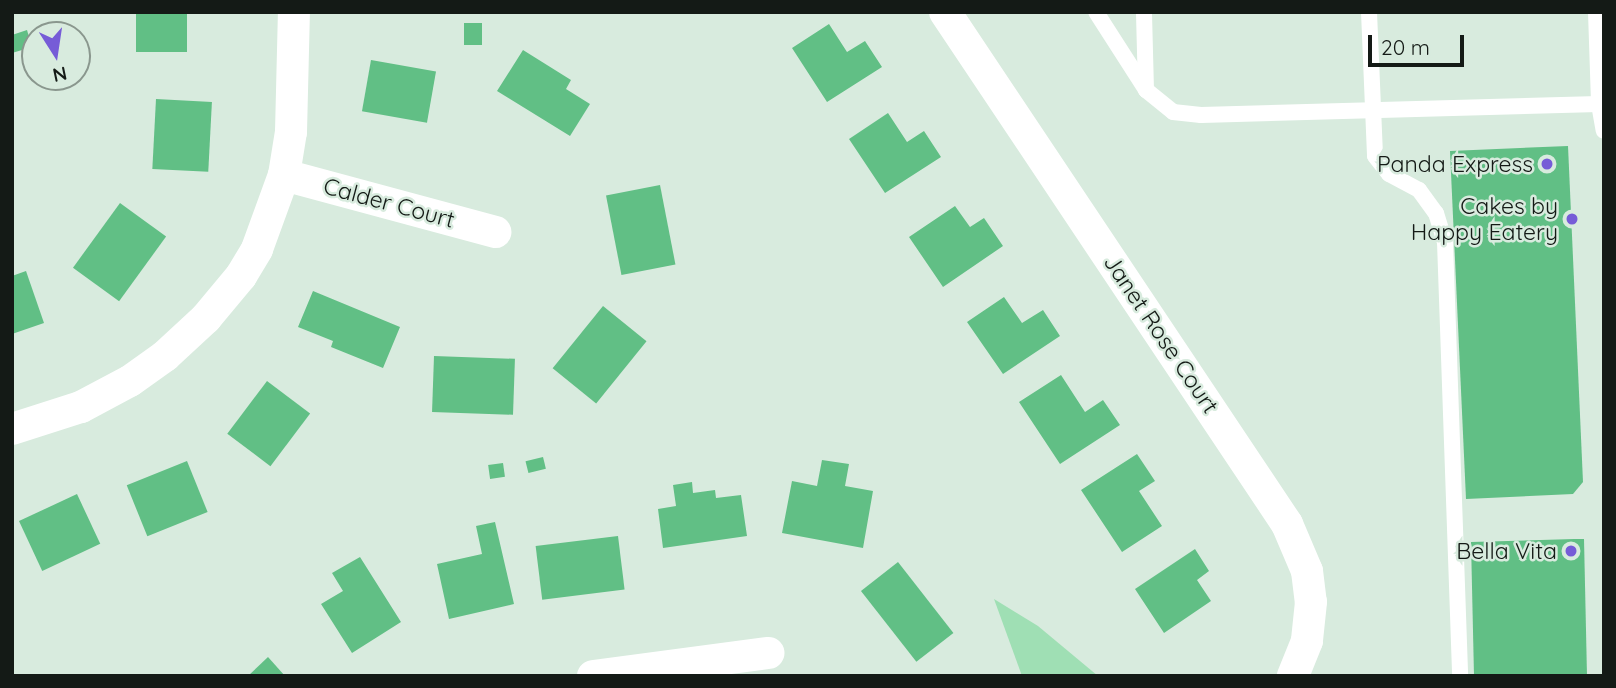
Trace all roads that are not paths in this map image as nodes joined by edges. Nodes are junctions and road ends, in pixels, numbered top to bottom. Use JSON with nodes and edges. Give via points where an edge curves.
{"nodes":[{"id":1,"x":294,"y":12,"type":"edge"},
{"id":2,"x":945,"y":12,"type":"edge"},
{"id":3,"x":1096,"y":12,"type":"edge"},
{"id":4,"x":1144,"y":12,"type":"edge"},
{"id":5,"x":1369,"y":12,"type":"edge"},
{"id":6,"x":1595,"y":12,"type":"edge"},
{"id":7,"x":1146,"y":90,"type":"junction"},
{"id":8,"x":1599,"y":104,"type":"junction"},
{"id":9,"x":1373,"y":110,"type":"junction"},
{"id":10,"x":1604,"y":131,"type":"edge"},
{"id":11,"x":284,"y":175,"type":"junction"},
{"id":12,"x":495,"y":232,"type":"dead end"},
{"id":13,"x":12,"y":429,"type":"edge"},
{"id":14,"x":768,"y":653,"type":"dead end"},
{"id":15,"x":593,"y":676,"type":"edge"},
{"id":16,"x":1293,"y":676,"type":"edge"},
{"id":17,"x":1460,"y":676,"type":"edge"}],
"edges":[{"from":1,"to":11,"type":"street","via":[[291,132]]},
{"from":2,"to":16,"type":"street","name":"Janet Rose Court","via":[[1287,524],[1307,571],[1311,602],[1307,641]]},
{"from":3,"to":7,"type":"lane"},
{"from":4,"to":7,"type":"lane"},
{"from":5,"to":9,"type":"lane"},
{"from":6,"to":8,"type":"lane"},
{"from":7,"to":9,"type":"lane","via":[[1163,106],[1186,114]]},
{"from":8,"to":9,"type":"lane"},
{"from":8,"to":10,"type":"lane"},
{"from":9,"to":17,"type":"lane","via":[[1375,156],[1389,174],[1419,190],[1436,213],[1445,242]]},
{"from":11,"to":12,"type":"street","name":"Calder Court"},
{"from":11,"to":13,"type":"street","via":[[257,249],[206,318],[130,381],[81,407]]},
{"from":14,"to":15,"type":"street"}]}
